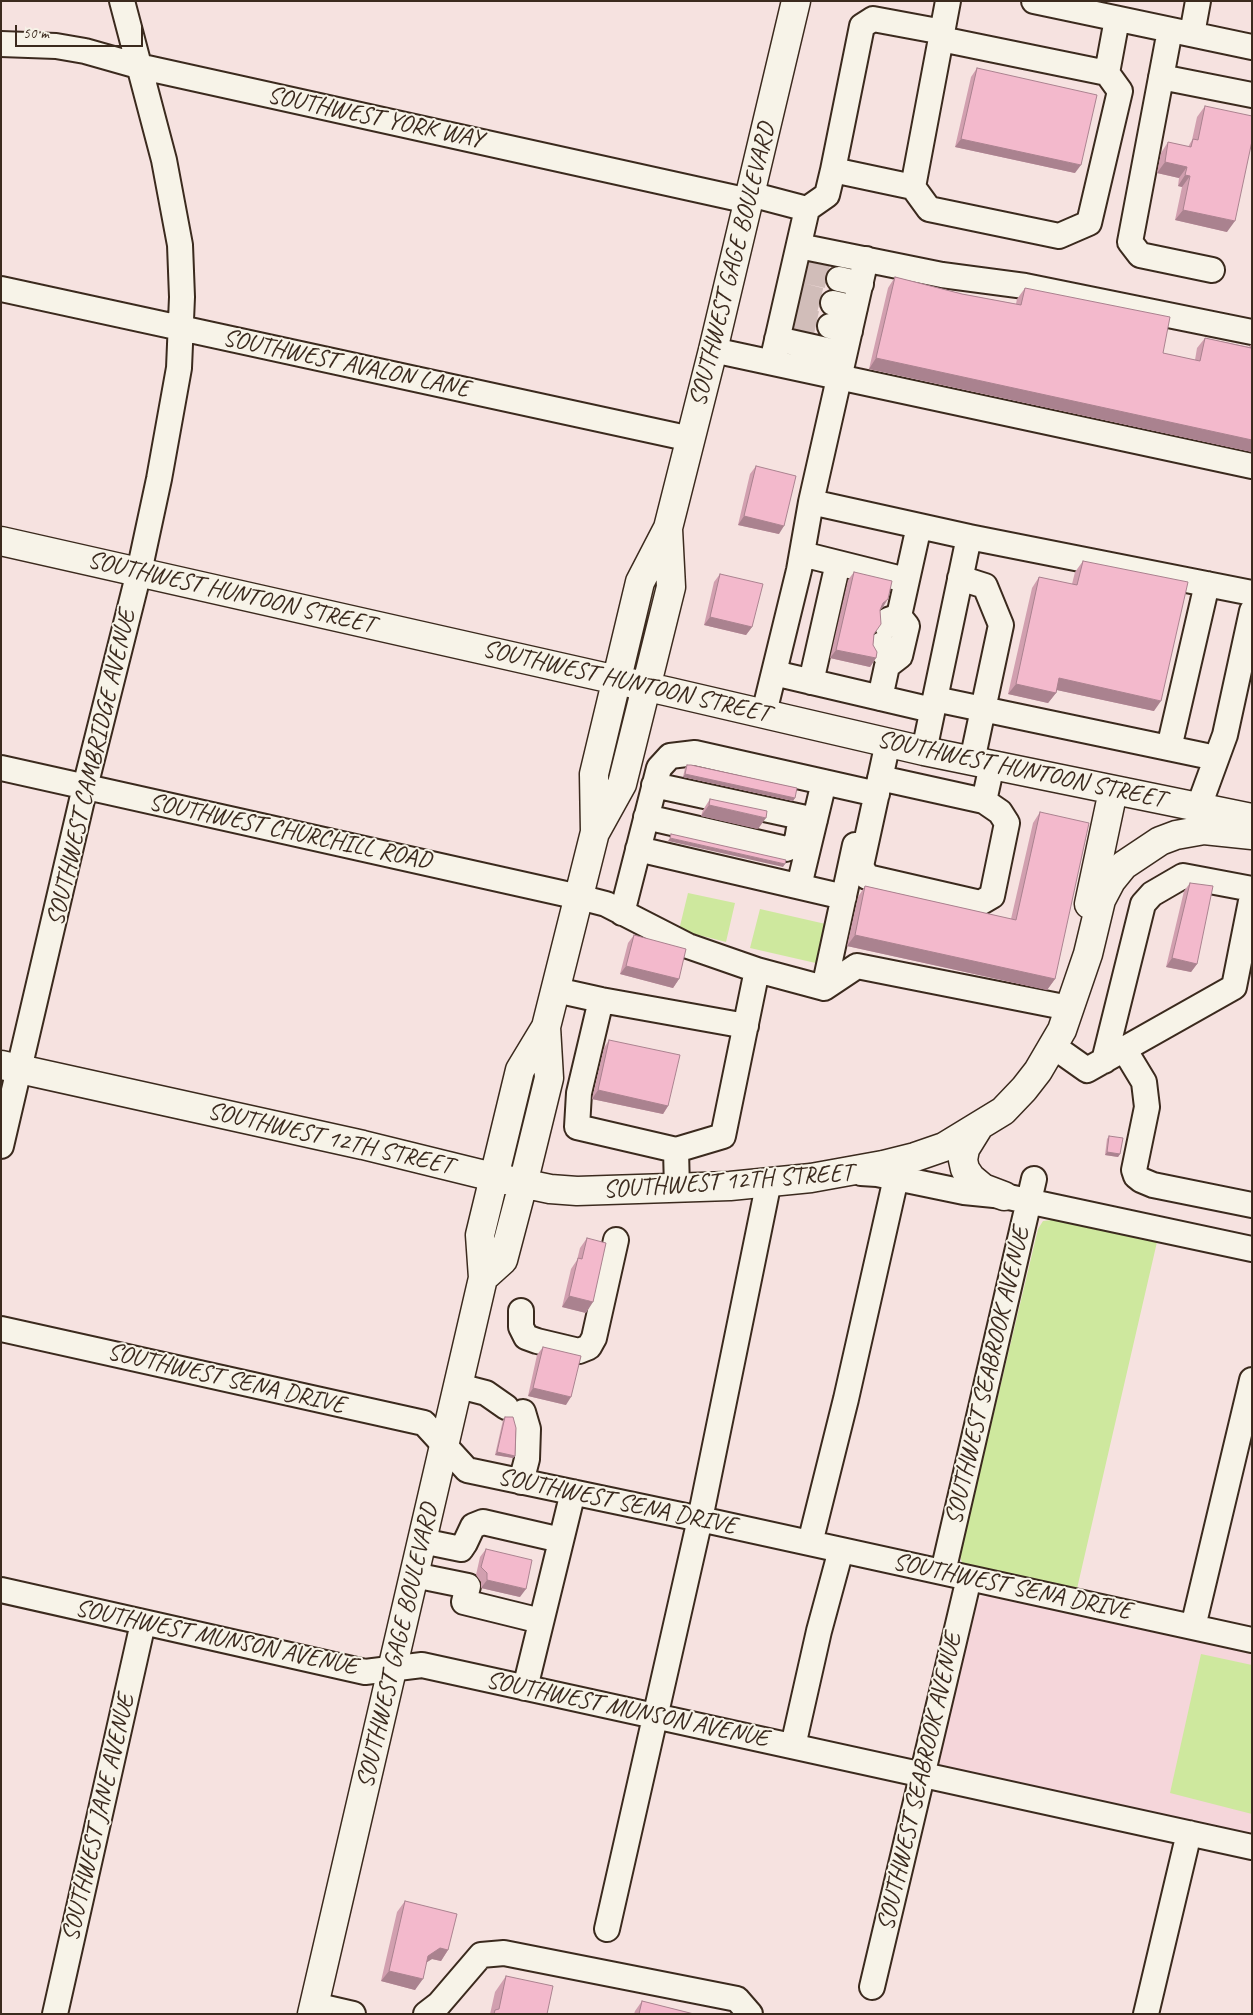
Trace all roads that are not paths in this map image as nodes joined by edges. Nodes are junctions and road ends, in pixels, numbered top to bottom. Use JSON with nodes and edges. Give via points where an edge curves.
{"nodes":[{"id":1,"x":122,"y":1,"type":"edge"},
{"id":2,"x":796,"y":1,"type":"edge"},
{"id":3,"x":948,"y":1,"type":"edge"},
{"id":4,"x":1034,"y":1,"type":"edge"},
{"id":5,"x":1198,"y":1,"type":"edge"},
{"id":6,"x":1117,"y":19,"type":"junction"},
{"id":7,"x":1181,"y":32,"type":"junction"},
{"id":8,"x":942,"y":36,"type":"junction"},
{"id":9,"x":1,"y":44,"type":"edge"},
{"id":10,"x":1252,"y":47,"type":"edge"},
{"id":11,"x":138,"y":66,"type":"junction"},
{"id":12,"x":1107,"y":72,"type":"junction"},
{"id":13,"x":1161,"y":77,"type":"junction"},
{"id":14,"x":1252,"y":95,"type":"edge"},
{"id":15,"x":833,"y":170,"type":"junction"},
{"id":16,"x":913,"y":187,"type":"junction"},
{"id":17,"x":750,"y":197,"type":"junction"},
{"id":18,"x":807,"y":208,"type":"junction"},
{"id":19,"x":799,"y":246,"type":"junction"},
{"id":20,"x":866,"y":259,"type":"junction"},
{"id":21,"x":1212,"y":270,"type":"dead end"},
{"id":22,"x":1,"y":289,"type":"edge"},
{"id":23,"x":784,"y":324,"type":"junction"},
{"id":24,"x":182,"y":328,"type":"junction"},
{"id":25,"x":1252,"y":332,"type":"edge"},
{"id":26,"x":713,"y":350,"type":"junction"},
{"id":27,"x":772,"y":362,"type":"junction"},
{"id":28,"x":842,"y":366,"type":"junction"},
{"id":29,"x":691,"y":439,"type":"junction"},
{"id":30,"x":1252,"y":466,"type":"edge"},
{"id":31,"x":812,"y":502,"type":"junction"},
{"id":32,"x":919,"y":526,"type":"junction"},
{"id":33,"x":668,"y":528,"type":"junction"},
{"id":34,"x":969,"y":537,"type":"junction"},
{"id":35,"x":1,"y":542,"type":"edge"},
{"id":36,"x":802,"y":554,"type":"junction"},
{"id":37,"x":838,"y":563,"type":"junction"},
{"id":38,"x":138,"y":572,"type":"junction"},
{"id":39,"x":960,"y":578,"type":"junction"},
{"id":40,"x":906,"y":580,"type":"junction"},
{"id":41,"x":1206,"y":584,"type":"junction"},
{"id":42,"x":1252,"y":593,"type":"edge"},
{"id":43,"x":1252,"y":611,"type":"edge"},
{"id":44,"x":774,"y":673,"type":"junction"},
{"id":45,"x":617,"y":680,"type":"junction"},
{"id":46,"x":810,"y":682,"type":"junction"},
{"id":47,"x":646,"y":686,"type":"junction"},
{"id":48,"x":880,"y":698,"type":"junction"},
{"id":49,"x":1242,"y":700,"type":"edge"},
{"id":50,"x":934,"y":704,"type":"junction"},
{"id":51,"x":983,"y":709,"type":"junction"},
{"id":52,"x":764,"y":713,"type":"junction"},
{"id":53,"x":888,"y":742,"type":"junction"},
{"id":54,"x":1169,"y":748,"type":"junction"},
{"id":55,"x":924,"y":751,"type":"junction"},
{"id":56,"x":1216,"y":758,"type":"junction"},
{"id":57,"x":982,"y":763,"type":"junction"},
{"id":58,"x":1,"y":768,"type":"edge"},
{"id":59,"x":824,"y":782,"type":"junction"},
{"id":60,"x":654,"y":785,"type":"junction"},
{"id":61,"x":86,"y":786,"type":"junction"},
{"id":62,"x":875,"y":788,"type":"junction"},
{"id":63,"x":1114,"y":791,"type":"junction"},
{"id":64,"x":984,"y":801,"type":"junction"},
{"id":65,"x":1199,"y":806,"type":"junction"},
{"id":66,"x":646,"y":817,"type":"junction"},
{"id":67,"x":808,"y":818,"type":"junction"},
{"id":68,"x":1252,"y":818,"type":"edge"},
{"id":69,"x":595,"y":832,"type":"junction"},
{"id":70,"x":1252,"y":835,"type":"edge"},
{"id":71,"x":638,"y":849,"type":"junction"},
{"id":72,"x":799,"y":886,"type":"junction"},
{"id":73,"x":1252,"y":889,"type":"edge"},
{"id":74,"x":1252,"y":896,"type":"edge"},
{"id":75,"x":580,"y":897,"type":"junction"},
{"id":76,"x":844,"y":897,"type":"junction"},
{"id":77,"x":622,"y":913,"type":"junction"},
{"id":78,"x":757,"y":970,"type":"junction"},
{"id":79,"x":1245,"y":970,"type":"edge"},
{"id":80,"x":824,"y":988,"type":"junction"},
{"id":81,"x":556,"y":990,"type":"junction"},
{"id":82,"x":601,"y":1000,"type":"junction"},
{"id":83,"x":1071,"y":1002,"type":"junction"},
{"id":84,"x":746,"y":1026,"type":"junction"},
{"id":85,"x":546,"y":1027,"type":"junction"},
{"id":86,"x":1053,"y":1046,"type":"junction"},
{"id":87,"x":1124,"y":1049,"type":"junction"},
{"id":88,"x":1104,"y":1061,"type":"junction"},
{"id":89,"x":11,"y":1068,"type":"edge"},
{"id":90,"x":978,"y":1128,"type":"junction"},
{"id":91,"x":1,"y":1146,"type":"edge"},
{"id":92,"x":676,"y":1150,"type":"junction"},
{"id":93,"x":846,"y":1172,"type":"junction"},
{"id":94,"x":493,"y":1178,"type":"junction"},
{"id":95,"x":896,"y":1178,"type":"junction"},
{"id":96,"x":769,"y":1182,"type":"junction"},
{"id":97,"x":523,"y":1184,"type":"junction"},
{"id":98,"x":678,"y":1189,"type":"junction"},
{"id":99,"x":1022,"y":1192,"type":"junction"},
{"id":100,"x":1252,"y":1205,"type":"edge"},
{"id":101,"x":616,"y":1240,"type":"dead end"},
{"id":102,"x":1252,"y":1249,"type":"edge"},
{"id":103,"x":483,"y":1278,"type":"junction"},
{"id":104,"x":521,"y":1311,"type":"dead end"},
{"id":105,"x":1,"y":1329,"type":"edge"},
{"id":106,"x":459,"y":1386,"type":"junction"},
{"id":107,"x":1251,"y":1390,"type":"edge"},
{"id":108,"x":444,"y":1447,"type":"junction"},
{"id":109,"x":521,"y":1482,"type":"junction"},
{"id":110,"x":572,"y":1492,"type":"junction"},
{"id":111,"x":700,"y":1519,"type":"junction"},
{"id":112,"x":561,"y":1540,"type":"junction"},
{"id":113,"x":422,"y":1541,"type":"junction"},
{"id":114,"x":810,"y":1543,"type":"junction"},
{"id":115,"x":461,"y":1549,"type":"junction"},
{"id":116,"x":841,"y":1550,"type":"junction"},
{"id":117,"x":942,"y":1572,"type":"junction"},
{"id":118,"x":414,"y":1575,"type":"junction"},
{"id":119,"x":969,"y":1578,"type":"junction"},
{"id":120,"x":458,"y":1584,"type":"junction"},
{"id":121,"x":1,"y":1590,"type":"edge"},
{"id":122,"x":541,"y":1621,"type":"junction"},
{"id":123,"x":144,"y":1622,"type":"junction"},
{"id":124,"x":1193,"y":1627,"type":"junction"},
{"id":125,"x":1252,"y":1640,"type":"edge"},
{"id":126,"x":392,"y":1668,"type":"junction"},
{"id":127,"x":525,"y":1688,"type":"junction"},
{"id":128,"x":656,"y":1716,"type":"junction"},
{"id":129,"x":793,"y":1746,"type":"junction"},
{"id":130,"x":922,"y":1774,"type":"junction"},
{"id":131,"x":1189,"y":1833,"type":"junction"},
{"id":132,"x":1252,"y":1847,"type":"edge"},
{"id":133,"x":607,"y":1929,"type":"dead end"},
{"id":134,"x":872,"y":1987,"type":"dead end"},
{"id":135,"x":313,"y":2009,"type":"edge"},
{"id":136,"x":55,"y":2014,"type":"edge"},
{"id":137,"x":353,"y":2014,"type":"edge"},
{"id":138,"x":426,"y":2014,"type":"edge"},
{"id":139,"x":750,"y":2014,"type":"edge"},
{"id":140,"x":1146,"y":2014,"type":"edge"}],
"edges":[{"from":1,"to":11,"type":"street","name":"SOUTHWEST CAMBRIDGE AVENUE"},
{"from":2,"to":17,"type":"main road","name":"SOUTHWEST GAGE BOULEVARD"},
{"from":3,"to":8,"type":"street"},
{"from":4,"to":6,"type":"street"},
{"from":5,"to":7,"type":"street"},
{"from":6,"to":7,"type":"street"},
{"from":6,"to":12,"type":"street"},
{"from":7,"to":10,"type":"street"},
{"from":7,"to":13,"type":"street"},
{"from":8,"to":12,"type":"street"},
{"from":8,"to":15,"type":"street","via":[[873,19],[862,26]]},
{"from":8,"to":16,"type":"street"},
{"from":9,"to":11,"type":"street","name":"SOUTHWEST YORK WAY","via":[[56,46]]},
{"from":11,"to":17,"type":"street","name":"SOUTHWEST YORK WAY"},
{"from":11,"to":24,"type":"street","name":"SOUTHWEST CAMBRIDGE AVENUE","via":[[164,160],[180,246]]},
{"from":12,"to":16,"type":"street","via":[[1120,91],[1089,223],[1059,236],[929,209]]},
{"from":13,"to":14,"type":"street"},
{"from":13,"to":21,"type":"street","via":[[1130,242],[1140,255]]},
{"from":15,"to":16,"type":"street"},
{"from":15,"to":18,"type":"street","via":[[827,195]]},
{"from":17,"to":18,"type":"street","name":"SOUTHWEST YORK WAY"},
{"from":17,"to":26,"type":"main road","name":"SOUTHWEST GAGE BOULEVARD"},
{"from":18,"to":19,"type":"street"},
{"from":19,"to":20,"type":"street"},
{"from":19,"to":23,"type":"street","via":[[799,270]]},
{"from":20,"to":25,"type":"street","via":[[942,275],[1025,286]]},
{"from":20,"to":28,"type":"street","via":[[850,281],[842,317]]},
{"from":22,"to":24,"type":"street","name":"SOUTHWEST AVALON LANE"},
{"from":23,"to":27,"type":"street"},
{"from":23,"to":28,"type":"street"},
{"from":24,"to":29,"type":"street","name":"SOUTHWEST AVALON LANE"},
{"from":24,"to":38,"type":"street","name":"SOUTHWEST CAMBRIDGE AVENUE","via":[[176,386]]},
{"from":26,"to":27,"type":"street"},
{"from":26,"to":29,"type":"main road","name":"SOUTHWEST GAGE BOULEVARD"},
{"from":27,"to":28,"type":"street"},
{"from":28,"to":30,"type":"street"},
{"from":28,"to":31,"type":"street"},
{"from":29,"to":33,"type":"main road","name":"SOUTHWEST GAGE BOULEVARD"},
{"from":31,"to":32,"type":"street"},
{"from":31,"to":36,"type":"street"},
{"from":32,"to":34,"type":"street"},
{"from":32,"to":40,"type":"street"},
{"from":33,"to":45,"type":"main road","name":"SOUTHWEST GAGE BOULEVARD","via":[[640,582]]},
{"from":33,"to":47,"type":"main road","name":"SOUTHWEST GAGE BOULEVARD","via":[[671,587]]},
{"from":34,"to":39,"type":"street"},
{"from":34,"to":41,"type":"street"},
{"from":35,"to":38,"type":"main road","name":"SOUTHWEST HUNTOON STREET"},
{"from":36,"to":37,"type":"street"},
{"from":36,"to":44,"type":"street"},
{"from":37,"to":40,"type":"street"},
{"from":37,"to":46,"type":"street"},
{"from":38,"to":45,"type":"main road","name":"SOUTHWEST HUNTOON STREET"},
{"from":38,"to":61,"type":"street","name":"SOUTHWEST CAMBRIDGE AVENUE"},
{"from":39,"to":50,"type":"street"},
{"from":39,"to":51,"type":"street","via":[[985,586],[1001,625]]},
{"from":40,"to":48,"type":"street"},
{"from":41,"to":42,"type":"street"},
{"from":41,"to":54,"type":"street"},
{"from":43,"to":49,"type":"street"},
{"from":44,"to":46,"type":"street"},
{"from":44,"to":52,"type":"street"},
{"from":45,"to":47,"type":"main road","name":"SOUTHWEST HUNTOON STREET"},
{"from":45,"to":69,"type":"main road","name":"SOUTHWEST GAGE BOULEVARD","via":[[594,774]]},
{"from":46,"to":48,"type":"street"},
{"from":47,"to":52,"type":"main road","name":"SOUTHWEST HUNTOON STREET"},
{"from":47,"to":69,"type":"main road","name":"SOUTHWEST GAGE BOULEVARD","via":[[622,784]]},
{"from":48,"to":50,"type":"street"},
{"from":49,"to":56,"type":"street"},
{"from":50,"to":51,"type":"street"},
{"from":50,"to":55,"type":"street"},
{"from":51,"to":54,"type":"street"},
{"from":51,"to":57,"type":"street"},
{"from":52,"to":53,"type":"main road","name":"SOUTHWEST HUNTOON STREET"},
{"from":53,"to":55,"type":"main road","name":"SOUTHWEST HUNTOON STREET"},
{"from":53,"to":62,"type":"street"},
{"from":54,"to":56,"type":"street"},
{"from":55,"to":57,"type":"main road","name":"SOUTHWEST HUNTOON STREET"},
{"from":56,"to":65,"type":"street"},
{"from":57,"to":63,"type":"main road","name":"SOUTHWEST HUNTOON STREET"},
{"from":57,"to":64,"type":"street"},
{"from":58,"to":61,"type":"street","name":"SOUTHWEST CHURCHILL ROAD"},
{"from":59,"to":60,"type":"street","via":[[695,753],[670,756],[658,768]]},
{"from":59,"to":62,"type":"street"},
{"from":59,"to":67,"type":"street"},
{"from":60,"to":66,"type":"street"},
{"from":60,"to":67,"type":"street"},
{"from":61,"to":75,"type":"street","name":"SOUTHWEST CHURCHILL ROAD"},
{"from":61,"to":89,"type":"street","name":"SOUTHWEST CAMBRIDGE AVENUE"},
{"from":62,"to":64,"type":"street"},
{"from":62,"to":64,"type":"street","via":[[862,866],[867,877],[980,903],[992,896],[1007,823],[1000,812]]},
{"from":62,"to":76,"type":"street"},
{"from":63,"to":65,"type":"main road","name":"SOUTHWEST HUNTOON STREET"},
{"from":63,"to":83,"type":"main road"},
{"from":65,"to":68,"type":"main road","name":"SOUTHWEST HUNTOON STREET"},
{"from":66,"to":67,"type":"street","via":[[786,849],[797,840]]},
{"from":66,"to":71,"type":"street"},
{"from":67,"to":72,"type":"street"},
{"from":69,"to":75,"type":"main road","name":"SOUTHWEST GAGE BOULEVARD"},
{"from":70,"to":83,"type":"main road","via":[[1204,830],[1176,835],[1160,841],[1124,865],[1101,900],[1088,954]]},
{"from":71,"to":72,"type":"street"},
{"from":71,"to":77,"type":"street"},
{"from":72,"to":76,"type":"street"},
{"from":73,"to":88,"type":"street","via":[[1183,876],[1152,894],[1143,904]]},
{"from":74,"to":79,"type":"street"},
{"from":75,"to":77,"type":"street","name":"SOUTHWEST CHURCHILL ROAD","via":[[606,904]]},
{"from":75,"to":81,"type":"main road","name":"SOUTHWEST GAGE BOULEVARD"},
{"from":76,"to":80,"type":"street"},
{"from":77,"to":78,"type":"street","name":"SOUTHWEST CHURCHILL ROAD","via":[[688,946]]},
{"from":78,"to":80,"type":"street","name":"SOUTHWEST CHURCHILL ROAD"},
{"from":78,"to":84,"type":"street"},
{"from":79,"to":87,"type":"street","via":[[1234,987]]},
{"from":80,"to":83,"type":"street","via":[[857,966]]},
{"from":81,"to":82,"type":"street"},
{"from":81,"to":85,"type":"main road","name":"SOUTHWEST GAGE BOULEVARD"},
{"from":82,"to":84,"type":"street"},
{"from":82,"to":92,"type":"street","via":[[579,1093],[577,1128]]},
{"from":83,"to":86,"type":"main road"},
{"from":84,"to":92,"type":"street","via":[[724,1136]]},
{"from":85,"to":94,"type":"main road","name":"SOUTHWEST GAGE BOULEVARD","via":[[520,1070]]},
{"from":85,"to":97,"type":"main road","name":"SOUTHWEST GAGE BOULEVARD","via":[[549,1078]]},
{"from":86,"to":88,"type":"street","via":[[1087,1070]]},
{"from":86,"to":90,"type":"main road","via":[[1024,1089],[1003,1111]]},
{"from":87,"to":88,"type":"street"},
{"from":87,"to":100,"type":"street","via":[[1144,1082],[1146,1107],[1134,1170],[1136,1176],[1154,1185]]},
{"from":89,"to":91,"type":"street","name":"SOUTHWEST CAMBRIDGE AVENUE"},
{"from":89,"to":94,"type":"main road","name":"SOUTHWEST 12TH STREET","via":[[363,1145]]},
{"from":90,"to":93,"type":"main road","via":[[944,1147],[915,1157]]},
{"from":90,"to":99,"type":"main road","via":[[965,1149],[963,1160],[971,1178],[983,1188]]},
{"from":92,"to":98,"type":"street"},
{"from":93,"to":95,"type":"street","name":"SOUTHWEST 12TH STREET"},
{"from":93,"to":96,"type":"main road","name":"SOUTHWEST 12TH STREET"},
{"from":94,"to":97,"type":"main road","name":"SOUTHWEST 12TH STREET"},
{"from":94,"to":103,"type":"main road","name":"SOUTHWEST GAGE BOULEVARD","via":[[480,1235]]},
{"from":95,"to":99,"type":"street","name":"SOUTHWEST 12TH STREET","via":[[964,1192]]},
{"from":95,"to":114,"type":"street"},
{"from":96,"to":98,"type":"main road","name":"SOUTHWEST 12TH STREET"},
{"from":96,"to":111,"type":"street"},
{"from":97,"to":98,"type":"main road","name":"SOUTHWEST 12TH STREET","via":[[577,1192]]},
{"from":97,"to":103,"type":"main road","name":"SOUTHWEST GAGE BOULEVARD","via":[[504,1260]]},
{"from":99,"to":102,"type":"street","name":"SOUTHWEST 12TH STREET"},
{"from":99,"to":117,"type":"street","name":"SOUTHWEST SEABROOK AVENUE"},
{"from":101,"to":104,"type":"street","via":[[594,1338],[589,1347],[579,1351],[526,1337],[521,1327]]},
{"from":103,"to":106,"type":"main road","name":"SOUTHWEST GAGE BOULEVARD"},
{"from":105,"to":108,"type":"street","name":"SOUTHWEST SENA DRIVE","via":[[424,1423]]},
{"from":106,"to":108,"type":"main road","name":"SOUTHWEST GAGE BOULEVARD"},
{"from":106,"to":109,"type":"street","via":[[486,1393],[514,1410],[528,1429],[527,1459]]},
{"from":107,"to":124,"type":"street"},
{"from":108,"to":109,"type":"street","name":"SOUTHWEST SENA DRIVE","via":[[467,1470]]},
{"from":108,"to":113,"type":"main road","name":"SOUTHWEST GAGE BOULEVARD"},
{"from":109,"to":110,"type":"street","name":"SOUTHWEST SENA DRIVE"},
{"from":110,"to":111,"type":"street","name":"SOUTHWEST SENA DRIVE"},
{"from":110,"to":112,"type":"street"},
{"from":111,"to":114,"type":"street","name":"SOUTHWEST SENA DRIVE"},
{"from":111,"to":128,"type":"street"},
{"from":112,"to":115,"type":"street","via":[[483,1522],[473,1526]]},
{"from":112,"to":122,"type":"street"},
{"from":113,"to":115,"type":"street"},
{"from":113,"to":118,"type":"main road","name":"SOUTHWEST GAGE BOULEVARD"},
{"from":114,"to":116,"type":"street","name":"SOUTHWEST SENA DRIVE"},
{"from":115,"to":120,"type":"street"},
{"from":116,"to":117,"type":"street","name":"SOUTHWEST SENA DRIVE"},
{"from":116,"to":129,"type":"street"},
{"from":117,"to":119,"type":"street","name":"SOUTHWEST SENA DRIVE"},
{"from":118,"to":120,"type":"street"},
{"from":118,"to":126,"type":"main road","name":"SOUTHWEST GAGE BOULEVARD"},
{"from":119,"to":124,"type":"street","name":"SOUTHWEST SENA DRIVE"},
{"from":119,"to":130,"type":"street","name":"SOUTHWEST SEABROOK AVENUE"},
{"from":120,"to":122,"type":"street","via":[[468,1586],[464,1602]]},
{"from":121,"to":123,"type":"street","name":"SOUTHWEST MUNSON AVENUE"},
{"from":122,"to":127,"type":"street"},
{"from":123,"to":126,"type":"street","name":"SOUTHWEST MUNSON AVENUE","via":[[365,1672]]},
{"from":123,"to":136,"type":"street","name":"SOUTHWEST JANE AVENUE"},
{"from":124,"to":125,"type":"street","name":"SOUTHWEST SENA DRIVE"},
{"from":126,"to":127,"type":"street","name":"SOUTHWEST MUNSON AVENUE","via":[[422,1665]]},
{"from":126,"to":135,"type":"main road","name":"SOUTHWEST GAGE BOULEVARD"},
{"from":127,"to":128,"type":"street","name":"SOUTHWEST MUNSON AVENUE"},
{"from":128,"to":129,"type":"street","name":"SOUTHWEST MUNSON AVENUE"},
{"from":128,"to":133,"type":"street"},
{"from":129,"to":130,"type":"street","name":"SOUTHWEST MUNSON AVENUE"},
{"from":130,"to":131,"type":"street","name":"SOUTHWEST MUNSON AVENUE"},
{"from":130,"to":134,"type":"street","name":"SOUTHWEST SEABROOK AVENUE"},
{"from":131,"to":132,"type":"street","name":"SOUTHWEST MUNSON AVENUE"},
{"from":131,"to":140,"type":"street"},
{"from":135,"to":137,"type":"street"},
{"from":138,"to":139,"type":"street","via":[[482,1955],[504,1953],[737,1999]]}]}
